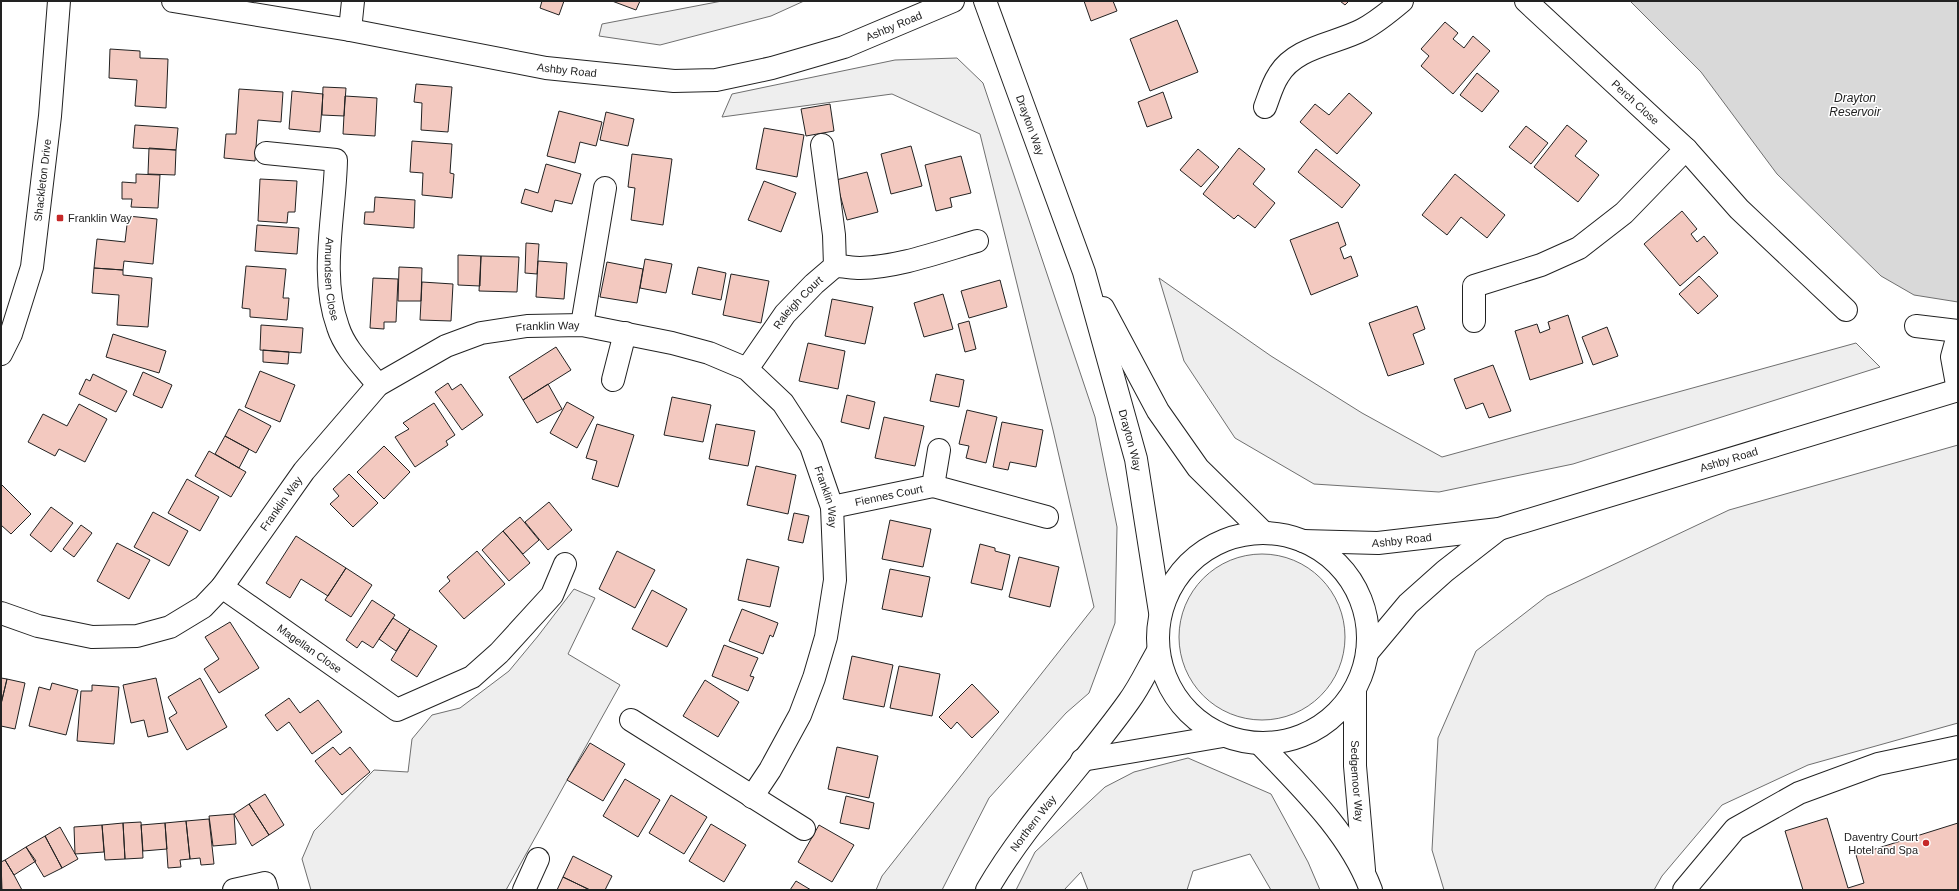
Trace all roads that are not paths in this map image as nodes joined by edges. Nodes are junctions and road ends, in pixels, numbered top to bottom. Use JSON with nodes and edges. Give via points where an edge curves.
{"nodes":[{"id":1,"x":59,"y":1,"type":"edge"},
{"id":2,"x":173,"y":1,"type":"edge"},
{"id":3,"x":353,"y":1,"type":"edge"},
{"id":4,"x":953,"y":1,"type":"edge"},
{"id":5,"x":985,"y":1,"type":"edge"},
{"id":6,"x":1402,"y":1,"type":"edge"},
{"id":7,"x":1526,"y":1,"type":"edge"},
{"id":8,"x":350,"y":30,"type":"junction"},
{"id":9,"x":1266,"y":107,"type":"dead end"},
{"id":10,"x":822,"y":145,"type":"dead end"},
{"id":11,"x":1686,"y":149,"type":"junction"},
{"id":12,"x":266,"y":153,"type":"dead end"},
{"id":13,"x":605,"y":188,"type":"dead end"},
{"id":14,"x":977,"y":241,"type":"dead end"},
{"id":15,"x":835,"y":266,"type":"junction"},
{"id":16,"x":1084,"y":272,"type":"junction"},
{"id":17,"x":1846,"y":310,"type":"dead end"},
{"id":18,"x":1474,"y":321,"type":"dead end"},
{"id":19,"x":582,"y":326,"type":"junction"},
{"id":20,"x":1916,"y":326,"type":"dead end"},
{"id":21,"x":1958,"y":331,"type":"edge"},
{"id":22,"x":625,"y":333,"type":"junction"},
{"id":23,"x":1958,"y":335,"type":"edge"},
{"id":24,"x":1,"y":354,"type":"edge"},
{"id":25,"x":747,"y":369,"type":"junction"},
{"id":26,"x":613,"y":380,"type":"dead end"},
{"id":27,"x":378,"y":385,"type":"junction"},
{"id":28,"x":1958,"y":390,"type":"edge"},
{"id":29,"x":939,"y":450,"type":"dead end"},
{"id":30,"x":934,"y":486,"type":"junction"},
{"id":31,"x":832,"y":507,"type":"junction"},
{"id":32,"x":1047,"y":518,"type":"dead end"},
{"id":33,"x":1499,"y":529,"type":"junction"},
{"id":34,"x":1263,"y":532,"type":"junction"},
{"id":35,"x":1303,"y":540,"type":"junction"},
{"id":36,"x":565,"y":564,"type":"dead end"},
{"id":37,"x":222,"y":587,"type":"junction"},
{"id":38,"x":1160,"y":612,"type":"junction"},
{"id":39,"x":1,"y":613,"type":"edge"},
{"id":40,"x":1158,"y":652,"type":"junction"},
{"id":41,"x":1367,"y":653,"type":"junction"},
{"id":42,"x":1355,"y":690,"type":"junction"},
{"id":43,"x":631,"y":720,"type":"dead end"},
{"id":44,"x":1223,"y":736,"type":"junction"},
{"id":45,"x":1260,"y":744,"type":"junction"},
{"id":46,"x":1958,"y":746,"type":"edge"},
{"id":47,"x":1082,"y":760,"type":"junction"},
{"id":48,"x":752,"y":797,"type":"junction"},
{"id":49,"x":804,"y":829,"type":"dead end"},
{"id":50,"x":538,"y":859,"type":"dead end"},
{"id":51,"x":1368,"y":881,"type":"edge"},
{"id":52,"x":234,"y":890,"type":"edge"},
{"id":53,"x":267,"y":890,"type":"edge"},
{"id":54,"x":524,"y":890,"type":"edge"},
{"id":55,"x":987,"y":890,"type":"edge"},
{"id":56,"x":1684,"y":890,"type":"edge"}],
"edges":[{"from":1,"to":24,"type":"street","name":"Shackleton Drive","via":[[50,116],[32,267]]},
{"from":2,"to":8,"type":"street","name":"Ashby Road"},
{"from":3,"to":8,"type":"street"},
{"from":4,"to":8,"type":"street","name":"Ashby Road","via":[[844,47],[772,68],[716,80],[674,81],[546,68]]},
{"from":5,"to":16,"type":"street","name":"Drayton Way"},
{"from":6,"to":9,"type":"street","via":[[1383,18],[1361,30],[1291,60],[1278,75]]},
{"from":7,"to":11,"type":"street","name":"Perch Close"},
{"from":10,"to":15,"type":"street","via":[[834,235]]},
{"from":11,"to":17,"type":"street","name":"Perch Close","via":[[1739,209]]},
{"from":11,"to":18,"type":"street","via":[[1624,212],[1579,248],[1541,265],[1474,286]]},
{"from":12,"to":27,"type":"street","name":"Amundsen Close","via":[[336,160],[329,259],[330,294],[338,328],[354,356]]},
{"from":13,"to":19,"type":"street"},
{"from":14,"to":15,"type":"street","via":[[888,264],[860,268]]},
{"from":15,"to":25,"type":"street","name":"Raleigh Court","via":[[785,314]]},
{"from":16,"to":34,"type":"street","name":"Drayton Way","via":[[1158,411],[1198,468]]},
{"from":16,"to":38,"type":"street","name":"Drayton Way","via":[[1136,459]]},
{"from":19,"to":22,"type":"street","name":"Franklin Way"},
{"from":19,"to":27,"type":"street","name":"Franklin Way","via":[[528,326],[481,333],[446,346]]},
{"from":20,"to":21,"type":"street"},
{"from":22,"to":25,"type":"street","name":"Franklin Way","via":[[709,353]]},
{"from":22,"to":26,"type":"street"},
{"from":23,"to":28,"type":"street","via":[[1952,357]]},
{"from":25,"to":31,"type":"street","name":"Franklin Way","via":[[783,403],[811,446]]},
{"from":27,"to":37,"type":"street","name":"Franklin Way","via":[[304,471]]},
{"from":28,"to":33,"type":"street","name":"Ashby Road"},
{"from":29,"to":30,"type":"street","name":"Fiennes Court"},
{"from":30,"to":31,"type":"street","name":"Fiennes Court"},
{"from":30,"to":32,"type":"street"},
{"from":31,"to":48,"type":"street","name":"Franklin Way","via":[[835,580],[826,637],[800,715]]},
{"from":33,"to":35,"type":"street","name":"Ashby Road","via":[[1378,543]]},
{"from":33,"to":41,"type":"street","name":"Ashby Road","via":[[1408,604]]},
{"from":34,"to":35,"type":"street","via":[[1290,535]]},
{"from":34,"to":38,"type":"street","via":[[1228,538],[1198,554],[1174,580]]},
{"from":35,"to":41,"type":"street","via":[[1324,552],[1341,567],[1360,595],[1368,629]]},
{"from":36,"to":37,"type":"street","name":"Magellan Close","via":[[552,595],[499,653],[472,677],[397,710]]},
{"from":37,"to":39,"type":"street","name":"Franklin Way","via":[[203,607],[170,627],[137,636],[92,637],[38,626]]},
{"from":38,"to":40,"type":"street"},
{"from":40,"to":44,"type":"street","via":[[1169,687],[1192,716]]},
{"from":40,"to":47,"type":"street","name":"Northern Way","via":[[1129,700]]},
{"from":41,"to":42,"type":"street","via":[[1363,672]]},
{"from":42,"to":45,"type":"street","via":[[1330,719],[1298,738]]},
{"from":42,"to":51,"type":"street","name":"Sedgemoor Way","via":[[1355,766]]},
{"from":43,"to":48,"type":"street"},
{"from":44,"to":45,"type":"street"},
{"from":44,"to":47,"type":"street"},
{"from":45,"to":51,"type":"street","name":"Sedgemoor Way","via":[[1322,809]]},
{"from":46,"to":56,"type":"street","via":[[1878,764],[1799,793],[1735,829]]},
{"from":47,"to":55,"type":"street","name":"Northern Way","via":[[1003,862]]},
{"from":48,"to":49,"type":"street"},
{"from":50,"to":54,"type":"street"},
{"from":52,"to":53,"type":"street","via":[[265,884]]}]}
